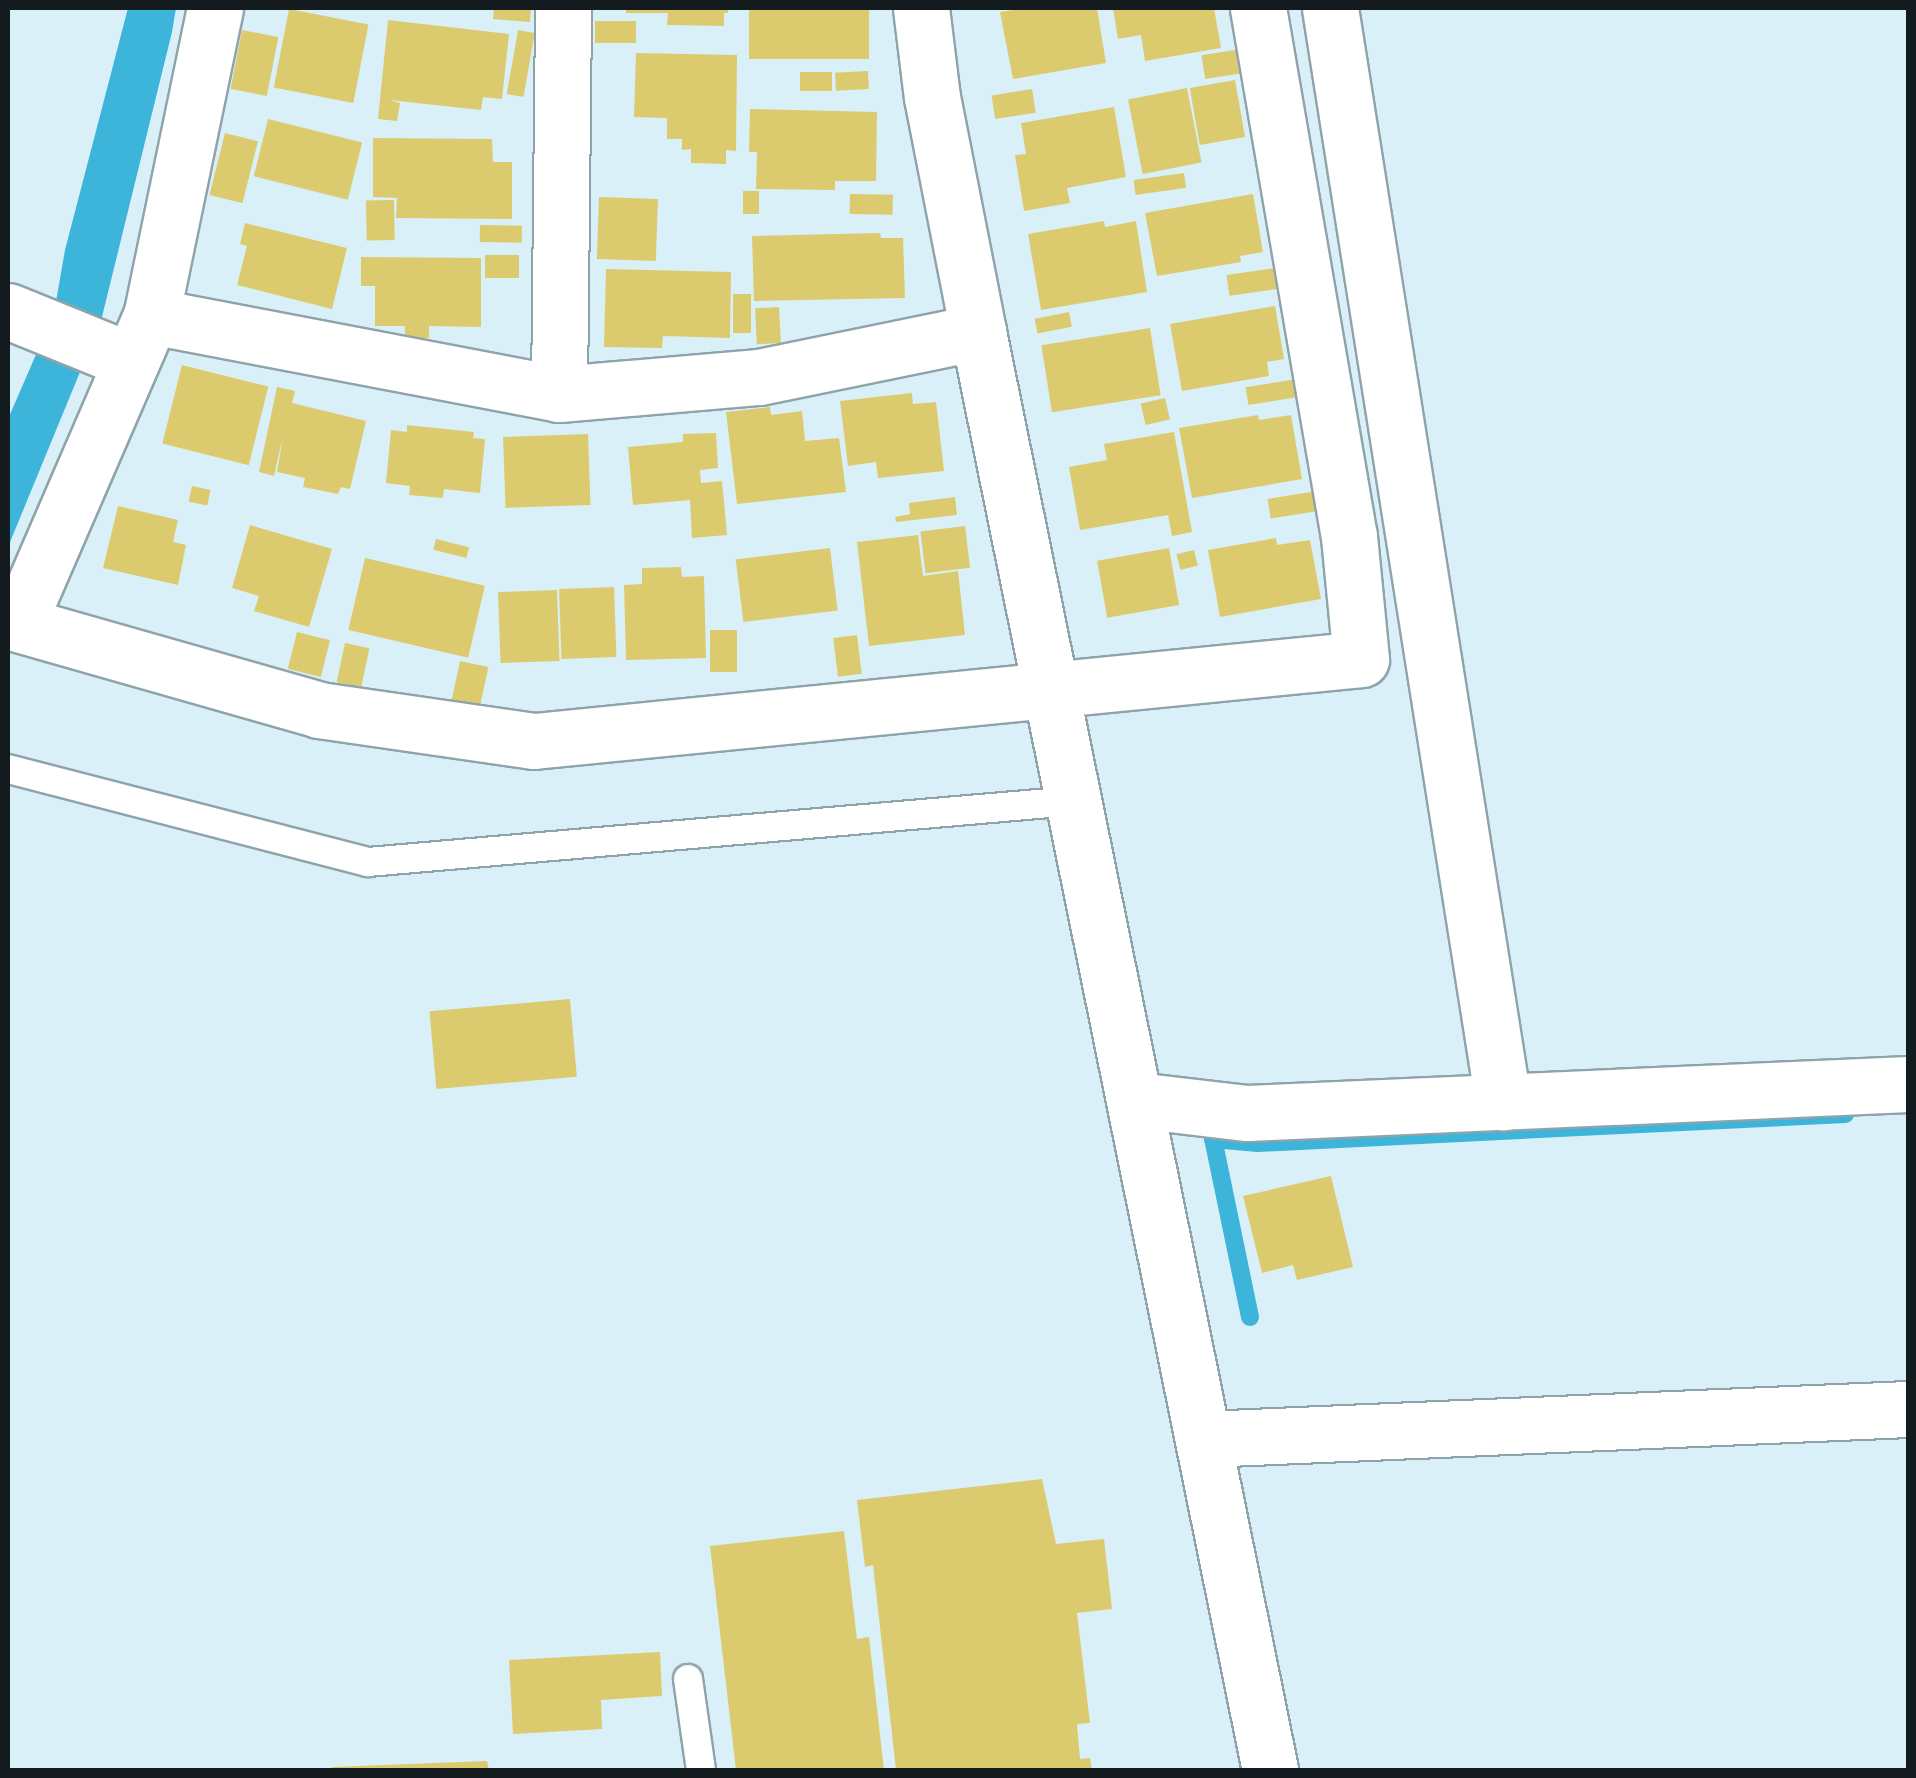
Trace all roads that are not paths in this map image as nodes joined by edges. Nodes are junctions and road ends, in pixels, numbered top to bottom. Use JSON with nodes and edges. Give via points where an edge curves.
{"nodes":[{"id":1,"x":215,"y":8,"type":"edge"},
{"id":2,"x":562,"y":8,"type":"edge"},
{"id":3,"x":922,"y":8,"type":"edge"},
{"id":4,"x":1258,"y":8,"type":"edge"},
{"id":5,"x":1330,"y":8,"type":"edge"},
{"id":6,"x":8,"y":311,"type":"edge"},
{"id":7,"x":978,"y":332,"type":"junction"},
{"id":8,"x":129,"y":343,"type":"junction"},
{"id":9,"x":559,"y":394,"type":"junction"},
{"id":10,"x":13,"y":622,"type":"edge"},
{"id":11,"x":1049,"y":690,"type":"junction"},
{"id":12,"x":8,"y":769,"type":"edge"},
{"id":13,"x":1073,"y":800,"type":"junction"},
{"id":14,"x":1908,"y":1084,"type":"edge"},
{"id":15,"x":1136,"y":1100,"type":"junction"},
{"id":16,"x":1504,"y":1102,"type":"junction"},
{"id":17,"x":1908,"y":1409,"type":"edge"},
{"id":18,"x":1204,"y":1440,"type":"junction"},
{"id":19,"x":688,"y":1679,"type":"dead end"},
{"id":20,"x":701,"y":1770,"type":"edge"},
{"id":21,"x":1270,"y":1770,"type":"edge"}],
"edges":[{"from":1,"to":8,"type":"street"},
{"from":2,"to":9,"type":"street"},
{"from":3,"to":7,"type":"street","via":[[932,96]]},
{"from":4,"to":11,"type":"street","via":[[1349,537],[1361,659]]},
{"from":5,"to":16,"type":"street"},
{"from":6,"to":8,"type":"street"},
{"from":7,"to":9,"type":"street","via":[[759,377]]},
{"from":7,"to":11,"type":"street"},
{"from":8,"to":9,"type":"street"},
{"from":8,"to":10,"type":"street"},
{"from":10,"to":11,"type":"street","via":[[320,710],[534,741]]},
{"from":11,"to":13,"type":"street"},
{"from":12,"to":13,"type":"lane","via":[[368,862]]},
{"from":13,"to":15,"type":"street"},
{"from":14,"to":16,"type":"street"},
{"from":15,"to":16,"type":"street","via":[[1247,1114]]},
{"from":15,"to":18,"type":"street"},
{"from":17,"to":18,"type":"street"},
{"from":18,"to":21,"type":"street"},
{"from":19,"to":20,"type":"lane"}]}
